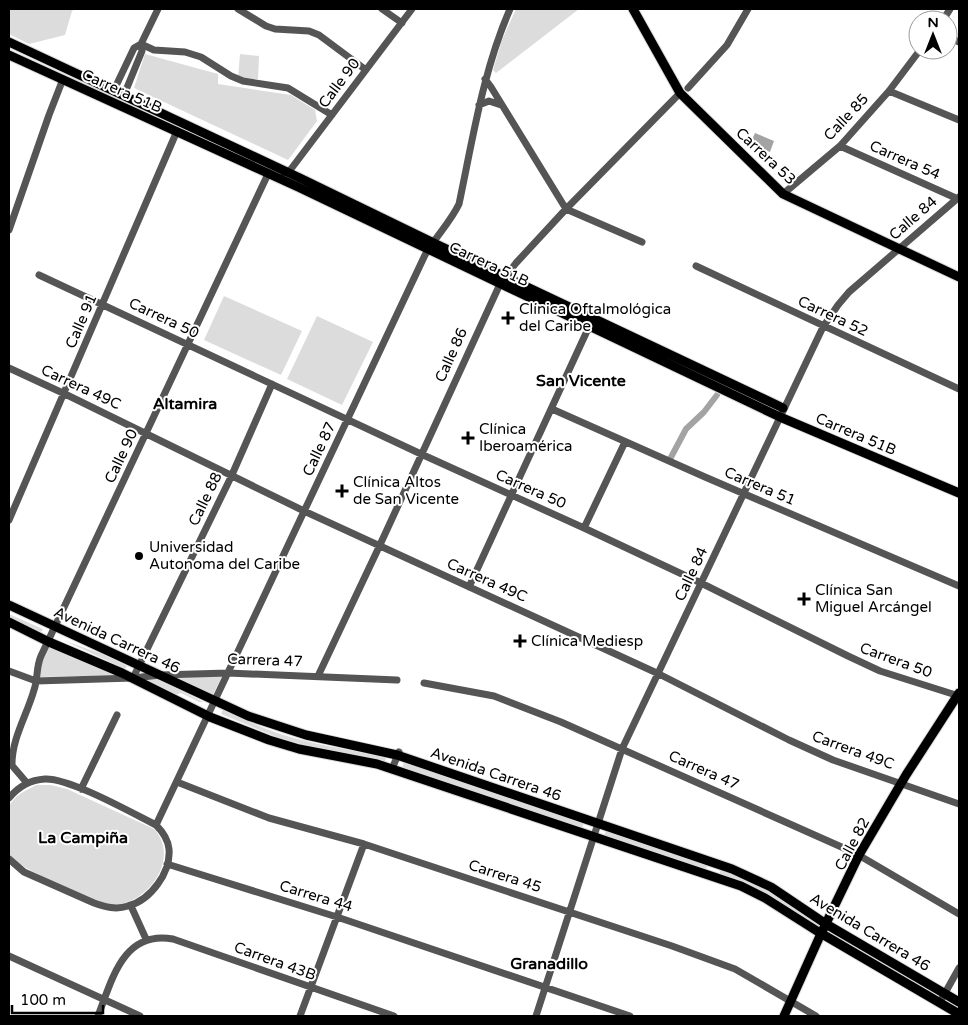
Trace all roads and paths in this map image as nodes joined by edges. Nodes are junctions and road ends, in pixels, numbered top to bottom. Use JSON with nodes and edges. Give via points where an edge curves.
{"nodes":[{"id":1,"x":158,"y":9,"type":"edge"},
{"id":2,"x":238,"y":9,"type":"edge"},
{"id":3,"x":382,"y":9,"type":"edge"},
{"id":4,"x":412,"y":9,"type":"edge"},
{"id":5,"x":510,"y":9,"type":"edge"},
{"id":6,"x":633,"y":9,"type":"edge"},
{"id":7,"x":748,"y":9,"type":"edge"},
{"id":8,"x":402,"y":23,"type":"junction"},
{"id":9,"x":9,"y":42,"type":"edge"},
{"id":10,"x":141,"y":44,"type":"junction"},
{"id":11,"x":9,"y":55,"type":"edge"},
{"id":12,"x":912,"y":60,"type":"edge"},
{"id":13,"x":366,"y":70,"type":"junction"},
{"id":14,"x":485,"y":79,"type":"junction"},
{"id":15,"x":63,"y":80,"type":"junction"},
{"id":16,"x":114,"y":90,"type":"junction"},
{"id":17,"x":684,"y":90,"type":"junction"},
{"id":18,"x":889,"y":91,"type":"junction"},
{"id":19,"x":124,"y":95,"type":"junction"},
{"id":20,"x":480,"y":105,"type":"junction"},
{"id":21,"x":502,"y":105,"type":"junction"},
{"id":22,"x":332,"y":115,"type":"junction"},
{"id":23,"x":959,"y":120,"type":"edge"},
{"id":24,"x":177,"y":131,"type":"junction"},
{"id":25,"x":840,"y":146,"type":"junction"},
{"id":26,"x":288,"y":172,"type":"junction"},
{"id":27,"x":268,"y":174,"type":"junction"},
{"id":28,"x":291,"y":184,"type":"junction"},
{"id":29,"x":783,"y":194,"type":"junction"},
{"id":30,"x":958,"y":198,"type":"edge"},
{"id":31,"x":566,"y":209,"type":"junction"},
{"id":32,"x":9,"y":230,"type":"edge"},
{"id":33,"x":642,"y":242,"type":"dead end"},
{"id":34,"x":430,"y":246,"type":"junction"},
{"id":35,"x":899,"y":249,"type":"junction"},
{"id":36,"x":696,"y":266,"type":"dead end"},
{"id":37,"x":38,"y":275,"type":"dead end"},
{"id":38,"x":959,"y":277,"type":"edge"},
{"id":39,"x":502,"y":280,"type":"junction"},
{"id":40,"x":103,"y":304,"type":"junction"},
{"id":41,"x":599,"y":321,"type":"junction"},
{"id":42,"x":823,"y":326,"type":"junction"},
{"id":43,"x":591,"y":328,"type":"junction"},
{"id":44,"x":188,"y":344,"type":"junction"},
{"id":45,"x":9,"y":368,"type":"edge"},
{"id":46,"x":272,"y":384,"type":"junction"},
{"id":47,"x":959,"y":390,"type":"edge"},
{"id":48,"x":65,"y":394,"type":"junction"},
{"id":49,"x":552,"y":409,"type":"junction"},
{"id":50,"x":782,"y":412,"type":"junction"},
{"id":51,"x":348,"y":419,"type":"junction"},
{"id":52,"x":146,"y":434,"type":"junction"},
{"id":53,"x":625,"y":442,"type":"junction"},
{"id":54,"x":421,"y":454,"type":"junction"},
{"id":55,"x":232,"y":477,"type":"junction"},
{"id":56,"x":959,"y":493,"type":"edge"},
{"id":57,"x":744,"y":494,"type":"junction"},
{"id":58,"x":512,"y":495,"type":"junction"},
{"id":59,"x":304,"y":512,"type":"junction"},
{"id":60,"x":9,"y":520,"type":"edge"},
{"id":61,"x":584,"y":528,"type":"junction"},
{"id":62,"x":379,"y":547,"type":"junction"},
{"id":63,"x":701,"y":583,"type":"junction"},
{"id":64,"x":959,"y":586,"type":"edge"},
{"id":65,"x":469,"y":587,"type":"junction"},
{"id":66,"x":9,"y":605,"type":"edge"},
{"id":67,"x":9,"y":622,"type":"edge"},
{"id":68,"x":56,"y":627,"type":"junction"},
{"id":69,"x":49,"y":642,"type":"junction"},
{"id":70,"x":139,"y":665,"type":"junction"},
{"id":71,"x":9,"y":670,"type":"edge"},
{"id":72,"x":228,"y":673,"type":"junction"},
{"id":73,"x":659,"y":674,"type":"junction"},
{"id":74,"x":160,"y":675,"type":"junction"},
{"id":75,"x":318,"y":676,"type":"junction"},
{"id":76,"x":133,"y":678,"type":"junction"},
{"id":77,"x":397,"y":680,"type":"dead end"},
{"id":78,"x":36,"y":681,"type":"junction"},
{"id":79,"x":424,"y":683,"type":"dead end"},
{"id":80,"x":959,"y":695,"type":"edge"},
{"id":81,"x":215,"y":701,"type":"junction"},
{"id":82,"x":117,"y":715,"type":"dead end"},
{"id":83,"x":208,"y":715,"type":"junction"},
{"id":84,"x":11,"y":746,"type":"edge"},
{"id":85,"x":622,"y":749,"type":"junction"},
{"id":86,"x":398,"y":753,"type":"junction"},
{"id":87,"x":10,"y":763,"type":"edge"},
{"id":88,"x":392,"y":769,"type":"junction"},
{"id":89,"x":176,"y":782,"type":"junction"},
{"id":90,"x":27,"y":783,"type":"junction"},
{"id":91,"x":901,"y":783,"type":"junction"},
{"id":92,"x":81,"y":789,"type":"junction"},
{"id":93,"x":9,"y":798,"type":"edge"},
{"id":94,"x":959,"y":804,"type":"edge"},
{"id":95,"x":598,"y":823,"type":"junction"},
{"id":96,"x":156,"y":825,"type":"junction"},
{"id":97,"x":594,"y":837,"type":"junction"},
{"id":98,"x":364,"y":844,"type":"junction"},
{"id":99,"x":859,"y":855,"type":"junction"},
{"id":100,"x":9,"y":859,"type":"edge"},
{"id":101,"x":714,"y":862,"type":"junction"},
{"id":102,"x":167,"y":864,"type":"junction"},
{"id":103,"x":709,"y":876,"type":"junction"},
{"id":104,"x":131,"y":906,"type":"junction"},
{"id":105,"x":570,"y":912,"type":"junction"},
{"id":106,"x":959,"y":914,"type":"edge"},
{"id":107,"x":337,"y":917,"type":"junction"},
{"id":108,"x":826,"y":924,"type":"junction"},
{"id":109,"x":821,"y":933,"type":"junction"},
{"id":110,"x":146,"y":940,"type":"junction"},
{"id":111,"x":9,"y":956,"type":"edge"},
{"id":112,"x":959,"y":968,"type":"edge"},
{"id":113,"x":310,"y":988,"type":"junction"},
{"id":114,"x":545,"y":988,"type":"junction"},
{"id":115,"x":942,"y":998,"type":"junction"},
{"id":116,"x":104,"y":1000,"type":"junction"},
{"id":117,"x":790,"y":1001,"type":"junction"},
{"id":118,"x":959,"y":1002,"type":"edge"},
{"id":119,"x":959,"y":1014,"type":"edge"},
{"id":120,"x":98,"y":1016,"type":"edge"},
{"id":121,"x":140,"y":1016,"type":"edge"},
{"id":122,"x":300,"y":1016,"type":"edge"},
{"id":123,"x":394,"y":1016,"type":"edge"},
{"id":124,"x":536,"y":1016,"type":"edge"},
{"id":125,"x":630,"y":1016,"type":"edge"},
{"id":126,"x":784,"y":1016,"type":"edge"},
{"id":127,"x":816,"y":1016,"type":"edge"}],
"edges":[{"from":1,"to":10,"type":"street"},
{"from":2,"to":13,"type":"street","via":[[275,29],[309,31],[319,35]]},
{"from":3,"to":8,"type":"street"},
{"from":4,"to":8,"type":"street","name":"Calle 90"},
{"from":5,"to":14,"type":"street","name":"Calle 87"},
{"from":6,"to":17,"type":"main road","name":"Carrera 53"},
{"from":7,"to":17,"type":"street","name":"Calle 86","via":[[727,45]]},
{"from":8,"to":13,"type":"street","name":"Calle 90"},
{"from":9,"to":16,"type":"main road","name":"Carrera 51B"},
{"from":10,"to":16,"type":"street","via":[[134,48]]},
{"from":10,"to":19,"type":"street","via":[[142,51]]},
{"from":10,"to":22,"type":"street","via":[[154,50],[185,52],[201,57],[242,81],[288,88]]},
{"from":11,"to":15,"type":"main road","name":"Carrera 51B"},
{"from":12,"to":18,"type":"street","name":"Calle 85"},
{"from":13,"to":22,"type":"street","name":"Calle 90"},
{"from":14,"to":20,"type":"street","name":"Calle 87"},
{"from":14,"to":21,"type":"street"},
{"from":15,"to":24,"type":"main road","name":"Carrera 51B"},
{"from":15,"to":32,"type":"street"},
{"from":16,"to":19,"type":"main road","name":"Carrera 51B"},
{"from":17,"to":29,"type":"main road","name":"Carrera 53"},
{"from":17,"to":31,"type":"street","name":"Calle 86"},
{"from":18,"to":23,"type":"street"},
{"from":18,"to":25,"type":"street","name":"Calle 85"},
{"from":19,"to":26,"type":"main road","name":"Carrera 51B"},
{"from":20,"to":21,"type":"street","via":[[489,101]]},
{"from":20,"to":34,"type":"street","name":"Calle 87","via":[[459,204]]},
{"from":21,"to":31,"type":"street"},
{"from":22,"to":26,"type":"street","name":"Calle 90"},
{"from":24,"to":27,"type":"main road","name":"Carrera 51B"},
{"from":24,"to":40,"type":"street","name":"Calle 91"},
{"from":25,"to":29,"type":"street","name":"Calle 85"},
{"from":25,"to":30,"type":"street","name":"Carrera 54"},
{"from":26,"to":27,"type":"street"},
{"from":26,"to":28,"type":"street"},
{"from":26,"to":34,"type":"main road","name":"Carrera 51B"},
{"from":27,"to":28,"type":"main road","name":"Carrera 51B"},
{"from":27,"to":44,"type":"street","name":"Calle 90"},
{"from":28,"to":34,"type":"main road","name":"Carrera 51B"},
{"from":29,"to":35,"type":"main road","name":"Carrera 53"},
{"from":30,"to":35,"type":"street","name":"Calle 84"},
{"from":31,"to":33,"type":"street"},
{"from":31,"to":39,"type":"street","name":"Calle 86"},
{"from":34,"to":39,"type":"main road","name":"Carrera 51B"},
{"from":34,"to":51,"type":"street","name":"Calle 87"},
{"from":35,"to":38,"type":"main road","name":"Carrera 53"},
{"from":35,"to":42,"type":"street","name":"Calle 84","via":[[849,292]]},
{"from":36,"to":42,"type":"street","name":"Carrera 52"},
{"from":37,"to":40,"type":"street","name":"Carrera 50"},
{"from":39,"to":41,"type":"main road","name":"Carrera 51B"},
{"from":39,"to":43,"type":"main road","name":"Carrera 51B"},
{"from":39,"to":54,"type":"street","name":"Calle 86"},
{"from":40,"to":44,"type":"street","name":"Carrera 50"},
{"from":40,"to":48,"type":"street","name":"Calle 91"},
{"from":41,"to":43,"type":"street"},
{"from":41,"to":50,"type":"main road","name":"Carrera 51B"},
{"from":42,"to":47,"type":"street","name":"Carrera 52"},
{"from":42,"to":50,"type":"street","name":"Calle 84"},
{"from":43,"to":49,"type":"street"},
{"from":43,"to":50,"type":"main road","name":"Carrera 51B"},
{"from":44,"to":46,"type":"street","name":"Carrera 50"},
{"from":44,"to":52,"type":"street","name":"Calle 90"},
{"from":45,"to":48,"type":"street","name":"Carrera 49C"},
{"from":46,"to":51,"type":"street","name":"Carrera 50"},
{"from":46,"to":55,"type":"street","name":"Calle 88"},
{"from":48,"to":52,"type":"street","name":"Carrera 49C"},
{"from":48,"to":60,"type":"street","name":"Calle 91"},
{"from":49,"to":53,"type":"street","name":"Carrera 51"},
{"from":49,"to":58,"type":"street"},
{"from":50,"to":56,"type":"main road","name":"Carrera 51B"},
{"from":50,"to":57,"type":"street","name":"Calle 84"},
{"from":51,"to":54,"type":"street","name":"Carrera 50"},
{"from":51,"to":59,"type":"street","name":"Calle 87"},
{"from":52,"to":55,"type":"street","name":"Carrera 49C"},
{"from":52,"to":68,"type":"street","name":"Calle 90"},
{"from":53,"to":57,"type":"street","name":"Carrera 51"},
{"from":53,"to":61,"type":"street"},
{"from":54,"to":58,"type":"street","name":"Carrera 50"},
{"from":54,"to":62,"type":"street","name":"Calle 86"},
{"from":55,"to":59,"type":"street","name":"Carrera 49C"},
{"from":55,"to":70,"type":"street","name":"Calle 88"},
{"from":57,"to":63,"type":"street","name":"Calle 84"},
{"from":57,"to":64,"type":"street","name":"Carrera 51"},
{"from":58,"to":61,"type":"street","name":"Carrera 50"},
{"from":58,"to":65,"type":"street"},
{"from":59,"to":62,"type":"street","name":"Carrera 49C"},
{"from":59,"to":72,"type":"street","name":"Calle 87"},
{"from":61,"to":63,"type":"street","name":"Carrera 50"},
{"from":62,"to":65,"type":"street","name":"Carrera 49C"},
{"from":62,"to":75,"type":"street","name":"Calle 86"},
{"from":63,"to":73,"type":"street","name":"Calle 84"},
{"from":63,"to":80,"type":"street","name":"Carrera 50","via":[[880,671]]},
{"from":65,"to":73,"type":"street","name":"Carrera 49C"},
{"from":66,"to":68,"type":"main road","name":"Avenida Carrera 46"},
{"from":67,"to":69,"type":"main road","name":"Avenida Carrera 46"},
{"from":68,"to":69,"type":"street","name":"Calle 90"},
{"from":68,"to":70,"type":"main road","name":"Avenida Carrera 46"},
{"from":69,"to":76,"type":"main road","name":"Avenida Carrera 46"},
{"from":69,"to":78,"type":"street","name":"Calle 90","via":[[39,661]]},
{"from":70,"to":74,"type":"main road","name":"Avenida Carrera 46"},
{"from":70,"to":76,"type":"street","name":"Calle 88"},
{"from":71,"to":78,"type":"street"},
{"from":72,"to":74,"type":"street","name":"Carrera 47"},
{"from":72,"to":75,"type":"street","name":"Carrera 47"},
{"from":72,"to":81,"type":"street","name":"Calle 87"},
{"from":73,"to":85,"type":"street","name":"Calle 84"},
{"from":73,"to":91,"type":"street","name":"Carrera 49C","via":[[833,760]]},
{"from":74,"to":76,"type":"street","name":"Carrera 47"},
{"from":74,"to":81,"type":"main road","name":"Avenida Carrera 46"},
{"from":75,"to":77,"type":"street","name":"Carrera 47"},
{"from":76,"to":78,"type":"street","name":"Carrera 47"},
{"from":76,"to":83,"type":"main road","name":"Avenida Carrera 46"},
{"from":78,"to":84,"type":"street","name":"Calle 90"},
{"from":79,"to":85,"type":"street","name":"Carrera 47","via":[[494,696]]},
{"from":80,"to":91,"type":"main road","name":"Calle 82"},
{"from":81,"to":83,"type":"street","name":"Calle 87"},
{"from":81,"to":86,"type":"main road","name":"Avenida Carrera 46","via":[[248,716],[306,735]]},
{"from":82,"to":92,"type":"street"},
{"from":83,"to":88,"type":"main road","name":"Avenida Carrera 46","via":[[269,740]]},
{"from":83,"to":89,"type":"street","name":"Calle 87"},
{"from":84,"to":87,"type":"street","name":"Calle 90"},
{"from":85,"to":95,"type":"street","name":"Calle 84"},
{"from":85,"to":99,"type":"street","name":"Carrera 47"},
{"from":86,"to":88,"type":"street"},
{"from":86,"to":95,"type":"main road","name":"Avenida Carrera 46"},
{"from":87,"to":90,"type":"street","name":"Calle 90"},
{"from":88,"to":97,"type":"main road","name":"Avenida Carrera 46"},
{"from":89,"to":96,"type":"street","name":"Calle 87"},
{"from":89,"to":98,"type":"street","name":"Carrera 45","via":[[269,818]]},
{"from":90,"to":92,"type":"street","via":[[59,780]]},
{"from":90,"to":93,"type":"street"},
{"from":91,"to":94,"type":"street","name":"Carrera 49C"},
{"from":91,"to":99,"type":"main road","name":"Calle 82"},
{"from":92,"to":96,"type":"street"},
{"from":95,"to":97,"type":"street","name":"Calle 84"},
{"from":95,"to":101,"type":"main road","name":"Avenida Carrera 46"},
{"from":96,"to":102,"type":"street","via":[[169,847]]},
{"from":97,"to":103,"type":"main road","name":"Avenida Carrera 46"},
{"from":97,"to":105,"type":"street","name":"Calle 84"},
{"from":98,"to":105,"type":"street","name":"Carrera 45"},
{"from":98,"to":107,"type":"street"},
{"from":99,"to":106,"type":"street","name":"Carrera 47"},
{"from":99,"to":108,"type":"main road","name":"Calle 82"},
{"from":100,"to":104,"type":"street","via":[[24,872],[94,903],[113,908]]},
{"from":101,"to":103,"type":"main road"},
{"from":101,"to":108,"type":"main road","name":"Avenida Carrera 46","via":[[771,887]]},
{"from":102,"to":104,"type":"street","via":[[151,892]]},
{"from":102,"to":107,"type":"street","name":"Carrera 44"},
{"from":103,"to":109,"type":"main road","name":"Avenida Carrera 46","via":[[751,891]]},
{"from":104,"to":110,"type":"street"},
{"from":105,"to":114,"type":"street","name":"Calle 84"},
{"from":105,"to":117,"type":"street","name":"Carrera 45","via":[[735,970]]},
{"from":107,"to":113,"type":"street"},
{"from":107,"to":114,"type":"street","name":"Carrera 44"},
{"from":108,"to":109,"type":"main road","name":"Calle 82"},
{"from":108,"to":115,"type":"main road","name":"Avenida Carrera 46"},
{"from":109,"to":115,"type":"main road","name":"Avenida Carrera 46"},
{"from":109,"to":117,"type":"main road","name":"Calle 82"},
{"from":110,"to":113,"type":"street","name":"Carrera 43B","via":[[173,939]]},
{"from":110,"to":116,"type":"street","via":[[125,955]]},
{"from":111,"to":116,"type":"street"},
{"from":112,"to":115,"type":"street"},
{"from":113,"to":122,"type":"street"},
{"from":113,"to":123,"type":"street","name":"Carrera 43B"},
{"from":114,"to":124,"type":"street","name":"Calle 84"},
{"from":114,"to":125,"type":"street","name":"Carrera 44"},
{"from":115,"to":118,"type":"main road","name":"Avenida Carrera 46"},
{"from":115,"to":119,"type":"main road","name":"Avenida Carrera 46"},
{"from":116,"to":120,"type":"street"},
{"from":116,"to":121,"type":"street"},
{"from":117,"to":126,"type":"main road","name":"Calle 82"},
{"from":117,"to":127,"type":"street","name":"Carrera 45"}]}
